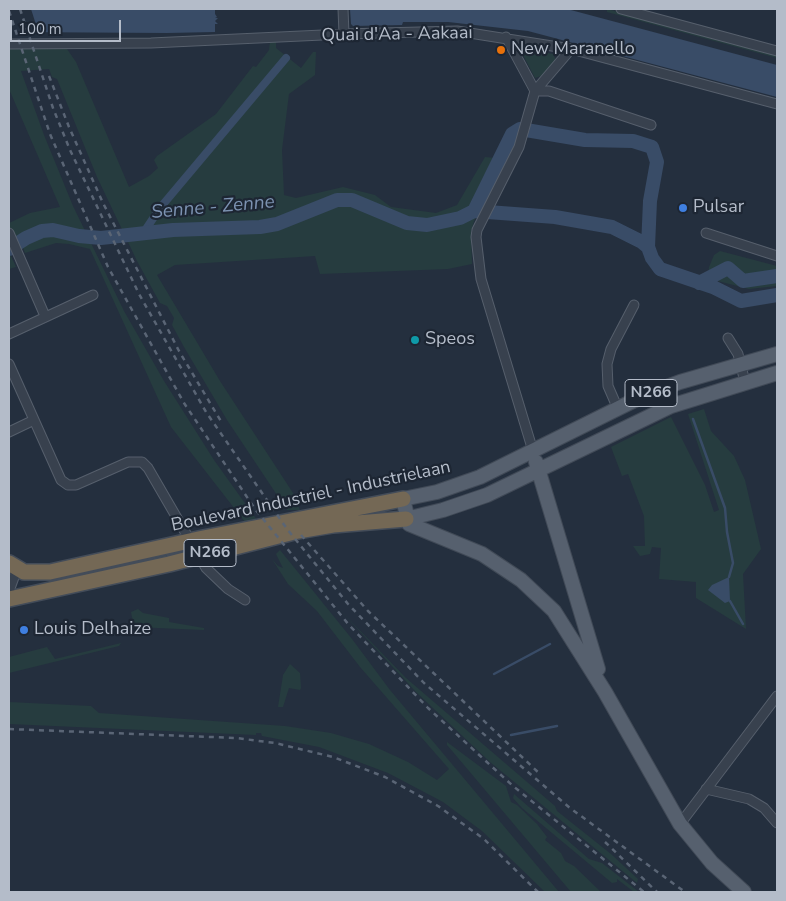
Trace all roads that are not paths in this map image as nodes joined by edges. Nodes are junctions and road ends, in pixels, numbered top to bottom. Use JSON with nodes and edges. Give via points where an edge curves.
{"nodes":[{"id":1,"x":343,"y":9,"type":"edge"},
{"id":2,"x":621,"y":9,"type":"edge"},
{"id":3,"x":343,"y":29,"type":"junction"},
{"id":4,"x":506,"y":37,"type":"junction"},
{"id":5,"x":9,"y":44,"type":"edge"},
{"id":6,"x":571,"y":49,"type":"junction"},
{"id":7,"x":777,"y":51,"type":"edge"},
{"id":8,"x":535,"y":91,"type":"junction"},
{"id":9,"x":777,"y":104,"type":"edge"},
{"id":10,"x":651,"y":125,"type":"dead end"},
{"id":11,"x":9,"y":233,"type":"edge"},
{"id":12,"x":706,"y":233,"type":"dead end"},
{"id":13,"x":777,"y":256,"type":"edge"},
{"id":14,"x":92,"y":295,"type":"dead end"},
{"id":15,"x":634,"y":305,"type":"dead end"},
{"id":16,"x":45,"y":316,"type":"junction"},
{"id":17,"x":9,"y":334,"type":"edge"},
{"id":18,"x":728,"y":338,"type":"dead end"},
{"id":19,"x":777,"y":354,"type":"edge"},
{"id":20,"x":9,"y":364,"type":"edge"},
{"id":21,"x":741,"y":365,"type":"junction"},
{"id":22,"x":777,"y":373,"type":"edge"},
{"id":23,"x":745,"y":382,"type":"junction"},
{"id":24,"x":618,"y":409,"type":"junction"},
{"id":25,"x":34,"y":420,"type":"junction"},
{"id":26,"x":9,"y":432,"type":"edge"},
{"id":27,"x":533,"y":451,"type":"junction"},
{"id":28,"x":539,"y":470,"type":"junction"},
{"id":29,"x":403,"y":499,"type":"junction"},
{"id":30,"x":406,"y":519,"type":"junction"},
{"id":31,"x":191,"y":541,"type":"junction"},
{"id":32,"x":199,"y":555,"type":"junction"},
{"id":33,"x":12,"y":569,"type":"edge"},
{"id":34,"x":9,"y":591,"type":"edge"},
{"id":35,"x":9,"y":599,"type":"edge"},
{"id":36,"x":245,"y":600,"type":"dead end"},
{"id":37,"x":577,"y":605,"type":"junction"},
{"id":38,"x":554,"y":611,"type":"junction"},
{"id":39,"x":580,"y":637,"type":"junction"},
{"id":40,"x":777,"y":696,"type":"edge"},
{"id":41,"x":706,"y":789,"type":"junction"},
{"id":42,"x":777,"y":823,"type":"edge"},
{"id":43,"x":680,"y":824,"type":"junction"},
{"id":44,"x":744,"y":892,"type":"edge"}],
"edges":[{"from":1,"to":3,"type":"street"},
{"from":2,"to":7,"type":"street"},
{"from":3,"to":4,"type":"street","name":"Quai d'Aa - Aakaai","via":[[457,31]]},
{"from":3,"to":5,"type":"street","name":"Quai d'Aa - Aakaai","via":[[151,44]]},
{"from":4,"to":6,"type":"street","name":"Quai d'Aa - Aakaai"},
{"from":4,"to":8,"type":"street"},
{"from":6,"to":8,"type":"street"},
{"from":6,"to":9,"type":"street","name":"Quai d'Aa - Aakaai"},
{"from":8,"to":10,"type":"street","via":[[549,91]]},
{"from":8,"to":27,"type":"street","via":[[519,147],[476,237],[482,279]]},
{"from":11,"to":16,"type":"street"},
{"from":12,"to":13,"type":"street"},
{"from":14,"to":16,"type":"street"},
{"from":15,"to":24,"type":"street","via":[[611,349],[607,364],[608,386]]},
{"from":16,"to":17,"type":"street"},
{"from":18,"to":21,"type":"street"},
{"from":19,"to":21,"type":"main road","name":"Boulevard Industriel - Industrielaan","number":"N266"},
{"from":20,"to":25,"type":"street"},
{"from":21,"to":23,"type":"street"},
{"from":21,"to":24,"type":"main road","name":"Boulevard Industriel - Industrielaan","number":"N266","via":[[680,382]]},
{"from":22,"to":23,"type":"main road","name":"Boulevard Industriel - Industrielaan","number":"N266"},
{"from":23,"to":28,"type":"main road","name":"Boulevard Industriel - Industrielaan","number":"N266","via":[[671,406]]},
{"from":24,"to":27,"type":"main road","name":"Boulevard Industriel - Industrielaan","number":"N266"},
{"from":25,"to":26,"type":"street"},
{"from":25,"to":31,"type":"street","via":[[61,480],[68,485],[76,485],[128,462],[145,464]]},
{"from":27,"to":28,"type":"main road"},
{"from":27,"to":29,"type":"main road","name":"Boulevard Industriel - Industrielaan","number":"N266","via":[[461,484]]},
{"from":28,"to":30,"type":"main road","name":"Boulevard Industriel - Industrielaan","number":"N266","via":[[466,503]]},
{"from":28,"to":37,"type":"main road"},
{"from":29,"to":30,"type":"main road"},
{"from":29,"to":31,"type":"highway","name":"Boulevard Industriel - Industrielaan","number":"N266"},
{"from":30,"to":32,"type":"highway","name":"Boulevard Industriel - Industrielaan","number":"N266","via":[[298,531]]},
{"from":30,"to":38,"type":"main road","via":[[416,528],[461,544],[500,565]]},
{"from":31,"to":32,"type":"street"},
{"from":31,"to":33,"type":"highway","name":"Boulevard Industriel - Industrielaan","number":"N266","via":[[50,572]]},
{"from":32,"to":35,"type":"highway","name":"Boulevard Industriel - Industrielaan","number":"N266"},
{"from":32,"to":36,"type":"street","via":[[214,576]]},
{"from":33,"to":34,"type":"street","name":"Boulevard Industriel - Industrielaan","number":"N266"},
{"from":37,"to":38,"type":"main road","via":[[567,614]]},
{"from":37,"to":39,"type":"main road"},
{"from":38,"to":39,"type":"main road"},
{"from":39,"to":43,"type":"main road","via":[[605,692]]},
{"from":40,"to":41,"type":"street"},
{"from":41,"to":42,"type":"street","via":[[749,798],[764,808]]},
{"from":41,"to":43,"type":"street"},
{"from":43,"to":44,"type":"main road","via":[[712,863]]}]}
